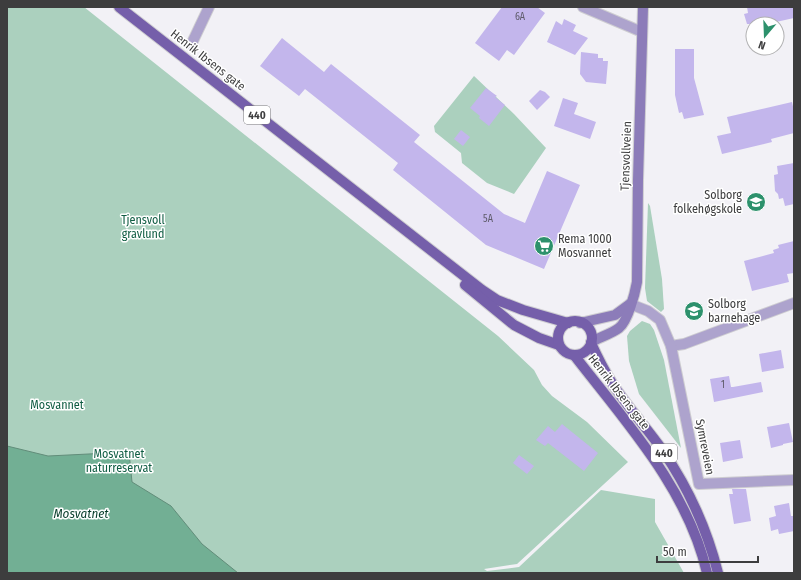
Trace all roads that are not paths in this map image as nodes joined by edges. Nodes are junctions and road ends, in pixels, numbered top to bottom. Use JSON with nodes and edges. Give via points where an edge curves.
{"nodes":[{"id":1,"x":119,"y":7,"type":"edge"},
{"id":2,"x":209,"y":7,"type":"edge"},
{"id":3,"x":582,"y":7,"type":"edge"},
{"id":4,"x":643,"y":7,"type":"edge"},
{"id":5,"x":642,"y":32,"type":"junction"},
{"id":6,"x":191,"y":45,"type":"dead end"},
{"id":7,"x":394,"y":222,"type":"junction"},
{"id":8,"x":794,"y":303,"type":"edge"},
{"id":9,"x":630,"y":304,"type":"junction"},
{"id":10,"x":568,"y":323,"type":"junction"},
{"id":11,"x":580,"y":323,"type":"junction"},
{"id":12,"x":591,"y":342,"type":"junction"},
{"id":13,"x":560,"y":345,"type":"junction"},
{"id":14,"x":671,"y":346,"type":"junction"},
{"id":15,"x":574,"y":355,"type":"junction"},
{"id":16,"x":794,"y":480,"type":"edge"},
{"id":17,"x":707,"y":573,"type":"edge"},
{"id":18,"x":718,"y":573,"type":"edge"}],
"edges":[{"from":1,"to":7,"type":"main road","name":"Henrik Ibsens gate","number":"440"},
{"from":2,"to":6,"type":"street"},
{"from":3,"to":5,"type":"street"},
{"from":4,"to":5,"type":"street","name":"Tjensvollveien"},
{"from":5,"to":9,"type":"street","name":"Tjensvollveien","via":[[637,282],[635,295]]},
{"from":7,"to":10,"type":"main road","name":"Henrik Ibsens gate","number":"440","via":[[498,300]]},
{"from":7,"to":13,"type":"main road","name":"Henrik Ibsens gate","number":"440","via":[[514,325],[534,336]]},
{"from":8,"to":14,"type":"street","via":[[684,344]]},
{"from":9,"to":11,"type":"street","via":[[615,315]]},
{"from":9,"to":12,"type":"street","name":"Tjensvollveien","via":[[628,317],[620,327]]},
{"from":9,"to":14,"type":"street","via":[[648,311],[660,320]]},
{"from":10,"to":11,"type":"main road","number":"440"},
{"from":10,"to":13,"type":"main road","via":[[558,335]]},
{"from":11,"to":12,"type":"main road","number":"440","via":[[590,332]]},
{"from":12,"to":15,"type":"main road","via":[[585,352]]},
{"from":12,"to":18,"type":"main road","name":"Henrik Ibsens gate","number":"440","via":[[612,383],[664,452],[688,492],[702,521]]},
{"from":13,"to":15,"type":"main road","number":"440","via":[[565,352]]},
{"from":14,"to":16,"type":"street","name":"Symreveien","via":[[698,484]]},
{"from":15,"to":17,"type":"main road","name":"Henrik Ibsens gate","number":"440","via":[[644,444],[664,474],[695,538]]}]}
